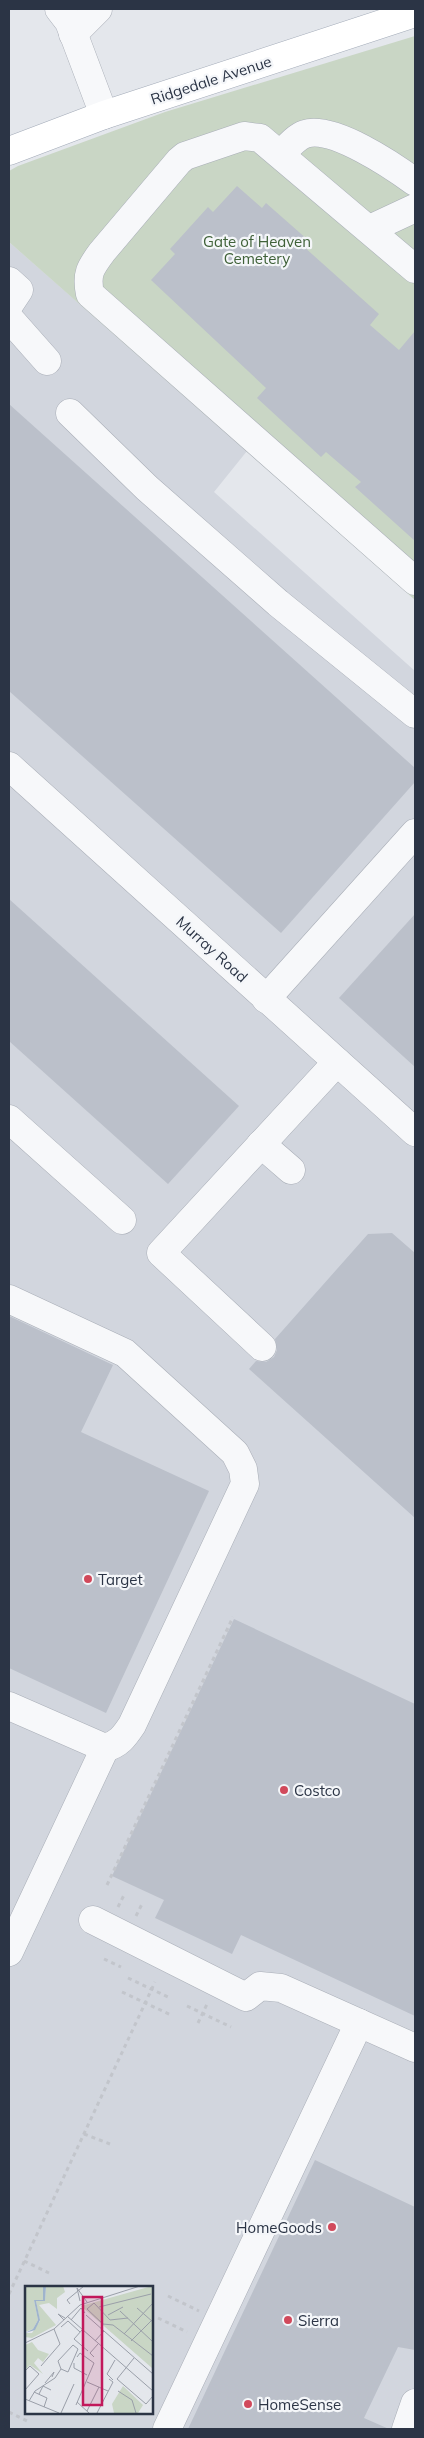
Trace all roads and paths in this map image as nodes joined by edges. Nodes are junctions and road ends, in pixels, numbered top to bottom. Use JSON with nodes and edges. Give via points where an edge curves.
{"nodes":[{"id":1,"x":59,"y":9,"type":"edge"},
{"id":2,"x":98,"y":9,"type":"edge"},
{"id":3,"x":415,"y":13,"type":"edge"},
{"id":4,"x":73,"y":34,"type":"junction"},
{"id":5,"x":104,"y":115,"type":"junction"},
{"id":6,"x":9,"y":151,"type":"edge"},
{"id":7,"x":281,"y":154,"type":"junction"},
{"id":8,"x":415,"y":182,"type":"edge"},
{"id":9,"x":415,"y":208,"type":"edge"},
{"id":10,"x":370,"y":229,"type":"junction"},
{"id":11,"x":415,"y":269,"type":"edge"},
{"id":12,"x":9,"y":281,"type":"edge"},
{"id":13,"x":9,"y":305,"type":"edge"},
{"id":14,"x":9,"y":318,"type":"edge"},
{"id":15,"x":47,"y":361,"type":"dead end"},
{"id":16,"x":70,"y":412,"type":"dead end"},
{"id":17,"x":415,"y":581,"type":"edge"},
{"id":18,"x":415,"y":714,"type":"edge"},
{"id":19,"x":9,"y":766,"type":"edge"},
{"id":20,"x":415,"y":833,"type":"edge"},
{"id":21,"x":266,"y":999,"type":"junction"},
{"id":22,"x":337,"y":1062,"type":"junction"},
{"id":23,"x":9,"y":1119,"type":"edge"},
{"id":24,"x":415,"y":1132,"type":"edge"},
{"id":25,"x":261,"y":1144,"type":"junction"},
{"id":26,"x":290,"y":1170,"type":"dead end"},
{"id":27,"x":122,"y":1220,"type":"dead end"},
{"id":28,"x":9,"y":1300,"type":"edge"},
{"id":29,"x":262,"y":1347,"type":"dead end"},
{"id":30,"x":233,"y":1617,"type":"dead end"},
{"id":31,"x":9,"y":1706,"type":"edge"},
{"id":32,"x":105,"y":1748,"type":"junction"},
{"id":33,"x":107,"y":1885,"type":"dead end"},
{"id":34,"x":124,"y":1895,"type":"dead end"},
{"id":35,"x":142,"y":1904,"type":"dead end"},
{"id":36,"x":117,"y":1909,"type":"dead end"},
{"id":37,"x":135,"y":1918,"type":"dead end"},
{"id":38,"x":92,"y":1920,"type":"dead end"},
{"id":39,"x":9,"y":1952,"type":"edge"},
{"id":40,"x":104,"y":1959,"type":"dead end"},
{"id":41,"x":121,"y":1967,"type":"dead end"},
{"id":42,"x":128,"y":1978,"type":"dead end"},
{"id":43,"x":156,"y":1982,"type":"dead end"},
{"id":44,"x":152,"y":1990,"type":"junction"},
{"id":45,"x":122,"y":1992,"type":"dead end"},
{"id":46,"x":168,"y":1997,"type":"dead end"},
{"id":47,"x":208,"y":2002,"type":"dead end"},
{"id":48,"x":145,"y":2003,"type":"junction"},
{"id":49,"x":187,"y":2006,"type":"dead end"},
{"id":50,"x":202,"y":2013,"type":"junction"},
{"id":51,"x":171,"y":2015,"type":"dead end"},
{"id":52,"x":198,"y":2023,"type":"dead end"},
{"id":53,"x":359,"y":2023,"type":"junction"},
{"id":54,"x":231,"y":2027,"type":"dead end"},
{"id":55,"x":415,"y":2048,"type":"edge"},
{"id":56,"x":84,"y":2134,"type":"junction"},
{"id":57,"x":110,"y":2144,"type":"dead end"},
{"id":58,"x":24,"y":2261,"type":"junction"},
{"id":59,"x":49,"y":2273,"type":"dead end"},
{"id":60,"x":9,"y":2294,"type":"edge"},
{"id":61,"x":168,"y":2296,"type":"dead end"},
{"id":62,"x":202,"y":2312,"type":"dead end"},
{"id":63,"x":158,"y":2318,"type":"dead end"},
{"id":64,"x":193,"y":2334,"type":"dead end"},
{"id":65,"x":415,"y":2403,"type":"edge"},
{"id":66,"x":9,"y":2412,"type":"edge"},
{"id":67,"x":29,"y":2422,"type":"dead end"},
{"id":68,"x":166,"y":2429,"type":"edge"},
{"id":69,"x":406,"y":2429,"type":"edge"}],
"edges":[{"from":1,"to":4,"type":"street"},
{"from":2,"to":4,"type":"street"},
{"from":3,"to":5,"type":"main road","name":"Ridgedale Avenue"},
{"from":4,"to":5,"type":"street"},
{"from":5,"to":6,"type":"main road","name":"Ridgedale Avenue"},
{"from":7,"to":8,"type":"street","via":[[304,134],[318,133],[382,158]]},
{"from":7,"to":10,"type":"street"},
{"from":7,"to":17,"type":"street","via":[[260,138],[244,136],[186,156],[149,195],[92,266],[87,279],[90,294]]},
{"from":9,"to":10,"type":"street"},
{"from":10,"to":11,"type":"street"},
{"from":12,"to":13,"type":"street","via":[[19,290]]},
{"from":14,"to":15,"type":"street"},
{"from":16,"to":18,"type":"street","via":[[147,488],[271,597]]},
{"from":19,"to":21,"type":"street","name":"Murray Road"},
{"from":20,"to":21,"type":"street"},
{"from":21,"to":22,"type":"street","name":"Murray Road"},
{"from":22,"to":24,"type":"street","name":"Murray Road"},
{"from":22,"to":25,"type":"street"},
{"from":23,"to":27,"type":"street"},
{"from":25,"to":26,"type":"street"},
{"from":25,"to":29,"type":"street","via":[[161,1253]]},
{"from":28,"to":32,"type":"street","via":[[124,1353],[235,1453],[243,1469],[244,1484],[132,1725],[123,1740]]},
{"from":30,"to":33,"type":"path"},
{"from":31,"to":32,"type":"street"},
{"from":32,"to":39,"type":"street"},
{"from":34,"to":36,"type":"path"},
{"from":35,"to":37,"type":"path"},
{"from":38,"to":53,"type":"street","via":[[246,1997],[260,1986],[269,1985]]},
{"from":40,"to":41,"type":"path"},
{"from":42,"to":44,"type":"path"},
{"from":43,"to":44,"type":"path"},
{"from":44,"to":46,"type":"path"},
{"from":44,"to":48,"type":"path"},
{"from":45,"to":48,"type":"path"},
{"from":47,"to":50,"type":"path"},
{"from":48,"to":51,"type":"path"},
{"from":48,"to":56,"type":"path"},
{"from":49,"to":50,"type":"path"},
{"from":50,"to":52,"type":"path"},
{"from":50,"to":54,"type":"path"},
{"from":53,"to":55,"type":"street"},
{"from":53,"to":68,"type":"street"},
{"from":56,"to":57,"type":"path"},
{"from":56,"to":58,"type":"path"},
{"from":58,"to":59,"type":"path"},
{"from":58,"to":60,"type":"path"},
{"from":61,"to":62,"type":"path"},
{"from":63,"to":64,"type":"path"},
{"from":65,"to":69,"type":"street"},
{"from":66,"to":67,"type":"path"}]}
